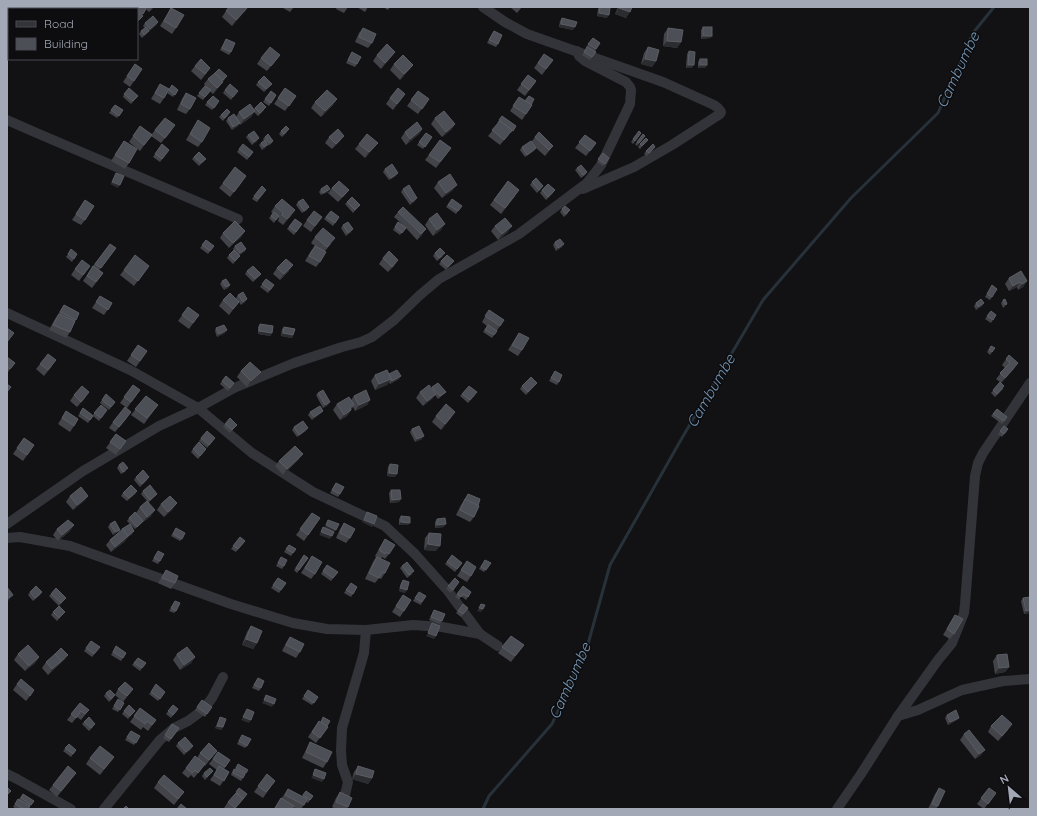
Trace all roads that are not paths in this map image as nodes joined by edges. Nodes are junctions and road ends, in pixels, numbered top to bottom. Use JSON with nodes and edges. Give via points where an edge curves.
{"nodes":[{"id":1,"x":483,"y":7,"type":"edge"},
{"id":2,"x":577,"y":51,"type":"junction"},
{"id":3,"x":7,"y":120,"type":"edge"},
{"id":4,"x":576,"y":192,"type":"junction"},
{"id":5,"x":238,"y":219,"type":"dead end"},
{"id":6,"x":7,"y":314,"type":"edge"},
{"id":7,"x":1030,"y":383,"type":"edge"},
{"id":8,"x":198,"y":408,"type":"junction"},
{"id":9,"x":7,"y":524,"type":"edge"},
{"id":10,"x":7,"y":538,"type":"edge"},
{"id":11,"x":366,"y":630,"type":"junction"},
{"id":12,"x":480,"y":634,"type":"junction"},
{"id":13,"x":498,"y":646,"type":"dead end"},
{"id":14,"x":223,"y":677,"type":"dead end"},
{"id":15,"x":1030,"y":679,"type":"edge"},
{"id":16,"x":898,"y":716,"type":"junction"},
{"id":17,"x":7,"y":774,"type":"edge"},
{"id":18,"x":71,"y":809,"type":"edge"},
{"id":19,"x":104,"y":809,"type":"edge"},
{"id":20,"x":338,"y":809,"type":"edge"},
{"id":21,"x":837,"y":809,"type":"edge"}],
"edges":[{"from":1,"to":2,"type":"street","via":[[526,34]]},
{"from":2,"to":4,"type":"street","via":[[585,61],[626,82],[630,87],[631,96],[630,104],[601,165],[587,184]]},
{"from":2,"to":4,"type":"street","via":[[663,82],[714,105],[721,112],[634,167]]},
{"from":3,"to":5,"type":"street"},
{"from":4,"to":8,"type":"street","via":[[519,234],[439,279],[372,337],[294,363],[234,388]]},
{"from":6,"to":8,"type":"street","via":[[130,370]]},
{"from":7,"to":16,"type":"street","via":[[978,463],[965,604],[960,623],[952,643]]},
{"from":8,"to":9,"type":"street","via":[[160,426],[83,471]]},
{"from":8,"to":12,"type":"street","via":[[252,453],[313,492],[385,526],[415,554],[448,591]]},
{"from":10,"to":11,"type":"street","via":[[70,546],[231,604],[294,623],[327,629]]},
{"from":11,"to":12,"type":"street","via":[[413,626],[442,627]]},
{"from":11,"to":20,"type":"street","via":[[364,653],[342,728],[342,765],[348,782]]},
{"from":12,"to":13,"type":"street"},
{"from":14,"to":19,"type":"street","via":[[203,710],[160,740]]},
{"from":15,"to":16,"type":"street","via":[[1003,681],[962,690]]},
{"from":16,"to":21,"type":"street"},
{"from":17,"to":18,"type":"street"}]}
